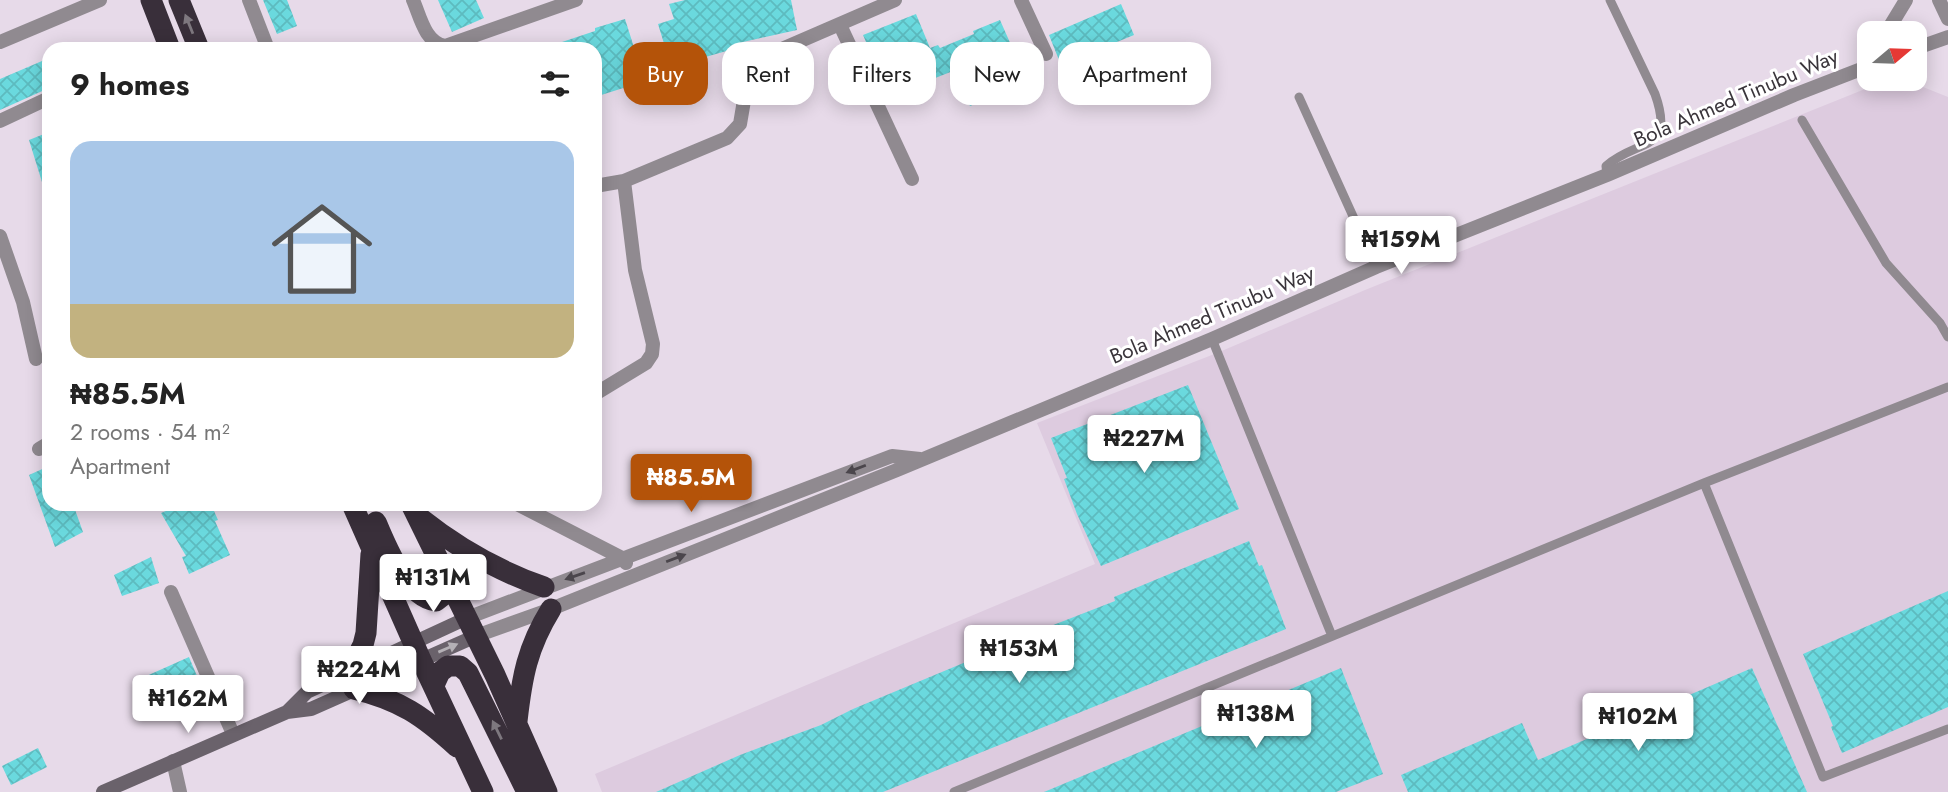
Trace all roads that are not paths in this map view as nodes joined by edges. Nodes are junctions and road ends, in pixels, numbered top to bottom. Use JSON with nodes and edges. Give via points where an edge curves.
{"nodes":[{"id":1,"x":100,"y":0,"type":"edge"},
{"id":2,"x":151,"y":0,"type":"edge"},
{"id":3,"x":179,"y":0,"type":"edge"},
{"id":4,"x":249,"y":0,"type":"edge"},
{"id":5,"x":413,"y":0,"type":"edge"},
{"id":6,"x":576,"y":0,"type":"edge"},
{"id":7,"x":895,"y":0,"type":"edge"},
{"id":8,"x":1021,"y":0,"type":"edge"},
{"id":9,"x":1610,"y":0,"type":"edge"},
{"id":10,"x":1906,"y":0,"type":"edge"},
{"id":11,"x":1939,"y":0,"type":"edge"},
{"id":12,"x":1948,"y":19,"type":"edge"},
{"id":13,"x":1893,"y":21,"type":"edge"},
{"id":14,"x":840,"y":25,"type":"junction"},
{"id":15,"x":1948,"y":37,"type":"edge"},
{"id":16,"x":0,"y":42,"type":"edge"},
{"id":17,"x":164,"y":42,"type":"edge"},
{"id":18,"x":196,"y":42,"type":"edge"},
{"id":19,"x":265,"y":42,"type":"edge"},
{"id":20,"x":434,"y":42,"type":"edge"},
{"id":21,"x":456,"y":42,"type":"edge"},
{"id":22,"x":1927,"y":44,"type":"edge"},
{"id":23,"x":1046,"y":54,"type":"dead end"},
{"id":24,"x":1857,"y":69,"type":"edge"},
{"id":25,"x":1299,"y":97,"type":"dead end"},
{"id":26,"x":42,"y":101,"type":"edge"},
{"id":27,"x":1801,"y":120,"type":"dead end"},
{"id":28,"x":0,"y":121,"type":"edge"},
{"id":29,"x":1607,"y":175,"type":"junction"},
{"id":30,"x":912,"y":179,"type":"dead end"},
{"id":31,"x":625,"y":181,"type":"junction"},
{"id":32,"x":602,"y":185,"type":"edge"},
{"id":33,"x":0,"y":236,"type":"edge"},
{"id":34,"x":1376,"y":267,"type":"junction"},
{"id":35,"x":1948,"y":337,"type":"edge"},
{"id":36,"x":1212,"y":339,"type":"junction"},
{"id":37,"x":36,"y":359,"type":"dead end"},
{"id":38,"x":1948,"y":387,"type":"edge"},
{"id":39,"x":602,"y":390,"type":"edge"},
{"id":40,"x":922,"y":460,"type":"junction"},
{"id":41,"x":1704,"y":483,"type":"junction"},
{"id":42,"x":355,"y":511,"type":"edge"},
{"id":43,"x":371,"y":511,"type":"edge"},
{"id":44,"x":413,"y":511,"type":"edge"},
{"id":45,"x":414,"y":511,"type":"edge"},
{"id":46,"x":531,"y":511,"type":"edge"},
{"id":47,"x":372,"y":548,"type":"junction"},
{"id":48,"x":624,"y":559,"type":"junction"},
{"id":49,"x":631,"y":575,"type":"junction"},
{"id":50,"x":447,"y":580,"type":"junction"},
{"id":51,"x":544,"y":587,"type":"junction"},
{"id":52,"x":172,"y":592,"type":"dead end"},
{"id":53,"x":551,"y":609,"type":"junction"},
{"id":54,"x":471,"y":627,"type":"junction"},
{"id":55,"x":1332,"y":636,"type":"junction"},
{"id":56,"x":417,"y":651,"type":"junction"},
{"id":57,"x":351,"y":681,"type":"junction"},
{"id":58,"x":434,"y":685,"type":"junction"},
{"id":59,"x":517,"y":724,"type":"junction"},
{"id":60,"x":1948,"y":729,"type":"edge"},
{"id":61,"x":233,"y":734,"type":"junction"},
{"id":62,"x":466,"y":756,"type":"junction"},
{"id":63,"x":173,"y":761,"type":"junction"},
{"id":64,"x":103,"y":792,"type":"edge"},
{"id":65,"x":180,"y":792,"type":"edge"},
{"id":66,"x":484,"y":792,"type":"edge"},
{"id":67,"x":527,"y":792,"type":"edge"},
{"id":68,"x":547,"y":792,"type":"edge"},
{"id":69,"x":954,"y":792,"type":"edge"}],
"edges":[{"from":1,"to":16,"type":"street"},
{"from":2,"to":17,"type":"highway"},
{"from":18,"to":3,"type":"highway","one_way":true},
{"from":4,"to":19,"type":"street"},
{"from":5,"to":20,"type":"street"},
{"from":6,"to":21,"type":"street"},
{"from":7,"to":14,"type":"street"},
{"from":8,"to":23,"type":"street"},
{"from":9,"to":29,"type":"lane","via":[[1655,94],[1662,126],[1651,143],[1606,166]]},
{"from":10,"to":13,"type":"street"},
{"from":11,"to":12,"type":"street"},
{"from":14,"to":30,"type":"street"},
{"from":14,"to":31,"type":"street","via":[[759,59],[749,71],[740,124],[727,138]]},
{"from":15,"to":22,"type":"street"},
{"from":24,"to":29,"type":"street","name":"Bola Ahmed Tinubu Way"},
{"from":25,"to":34,"type":"lane"},
{"from":26,"to":28,"type":"street"},
{"from":27,"to":35,"type":"lane","via":[[1886,263]]},
{"from":29,"to":34,"type":"street","name":"Bola Ahmed Tinubu Way"},
{"from":31,"to":32,"type":"street"},
{"from":31,"to":39,"type":"street","via":[[635,270],[652,355]]},
{"from":33,"to":37,"type":"street","via":[[23,302]]},
{"from":34,"to":36,"type":"street","name":"Bola Ahmed Tinubu Way"},
{"from":36,"to":40,"type":"street","name":"Bola Ahmed Tinubu Way"},
{"from":36,"to":55,"type":"lane"},
{"from":38,"to":41,"type":"lane"},
{"from":40,"to":48,"type":"street","one_way":true,"via":[[892,456]]},
{"from":49,"to":40,"type":"street","name":"Bola Ahmed Tinubu Way","one_way":true},
{"from":41,"to":55,"type":"lane"},
{"from":41,"to":60,"type":"lane","via":[[1823,777]]},
{"from":42,"to":47,"type":"highway"},
{"from":43,"to":50,"type":"highway","via":[[414,590],[436,601],[445,594]]},
{"from":44,"to":50,"type":"highway"},
{"from":45,"to":51,"type":"highway","via":[[483,562]]},
{"from":46,"to":48,"type":"street"},
{"from":47,"to":56,"type":"highway"},
{"from":47,"to":57,"type":"highway","via":[[366,633]]},
{"from":48,"to":49,"type":"street"},
{"from":48,"to":51,"type":"street","one_way":true},
{"from":49,"to":53,"type":"street","name":"Bola Ahmed Tinubu Way"},
{"from":50,"to":54,"type":"highway"},
{"from":51,"to":54,"type":"street"},
{"from":52,"to":61,"type":"street"},
{"from":53,"to":54,"type":"street","name":"Bola Ahmed Tinubu Way"},
{"from":53,"to":59,"type":"highway","via":[[525,664]]},
{"from":54,"to":56,"type":"main road"},
{"from":56,"to":54,"type":"main road","one_way":true},
{"from":54,"to":59,"type":"highway"},
{"from":55,"to":69,"type":"lane"},
{"from":56,"to":57,"type":"main road"},
{"from":56,"to":58,"type":"highway"},
{"from":57,"to":61,"type":"main road","via":[[307,692],[287,712]]},
{"from":57,"to":62,"type":"highway","via":[[429,721]]},
{"from":58,"to":62,"type":"highway"},
{"from":67,"to":58,"type":"highway","one_way":true,"via":[[468,673],[460,666],[448,666]]},
{"from":59,"to":68,"type":"highway"},
{"from":61,"to":63,"type":"main road"},
{"from":62,"to":66,"type":"highway"},
{"from":63,"to":64,"type":"main road"},
{"from":63,"to":65,"type":"street"}]}
